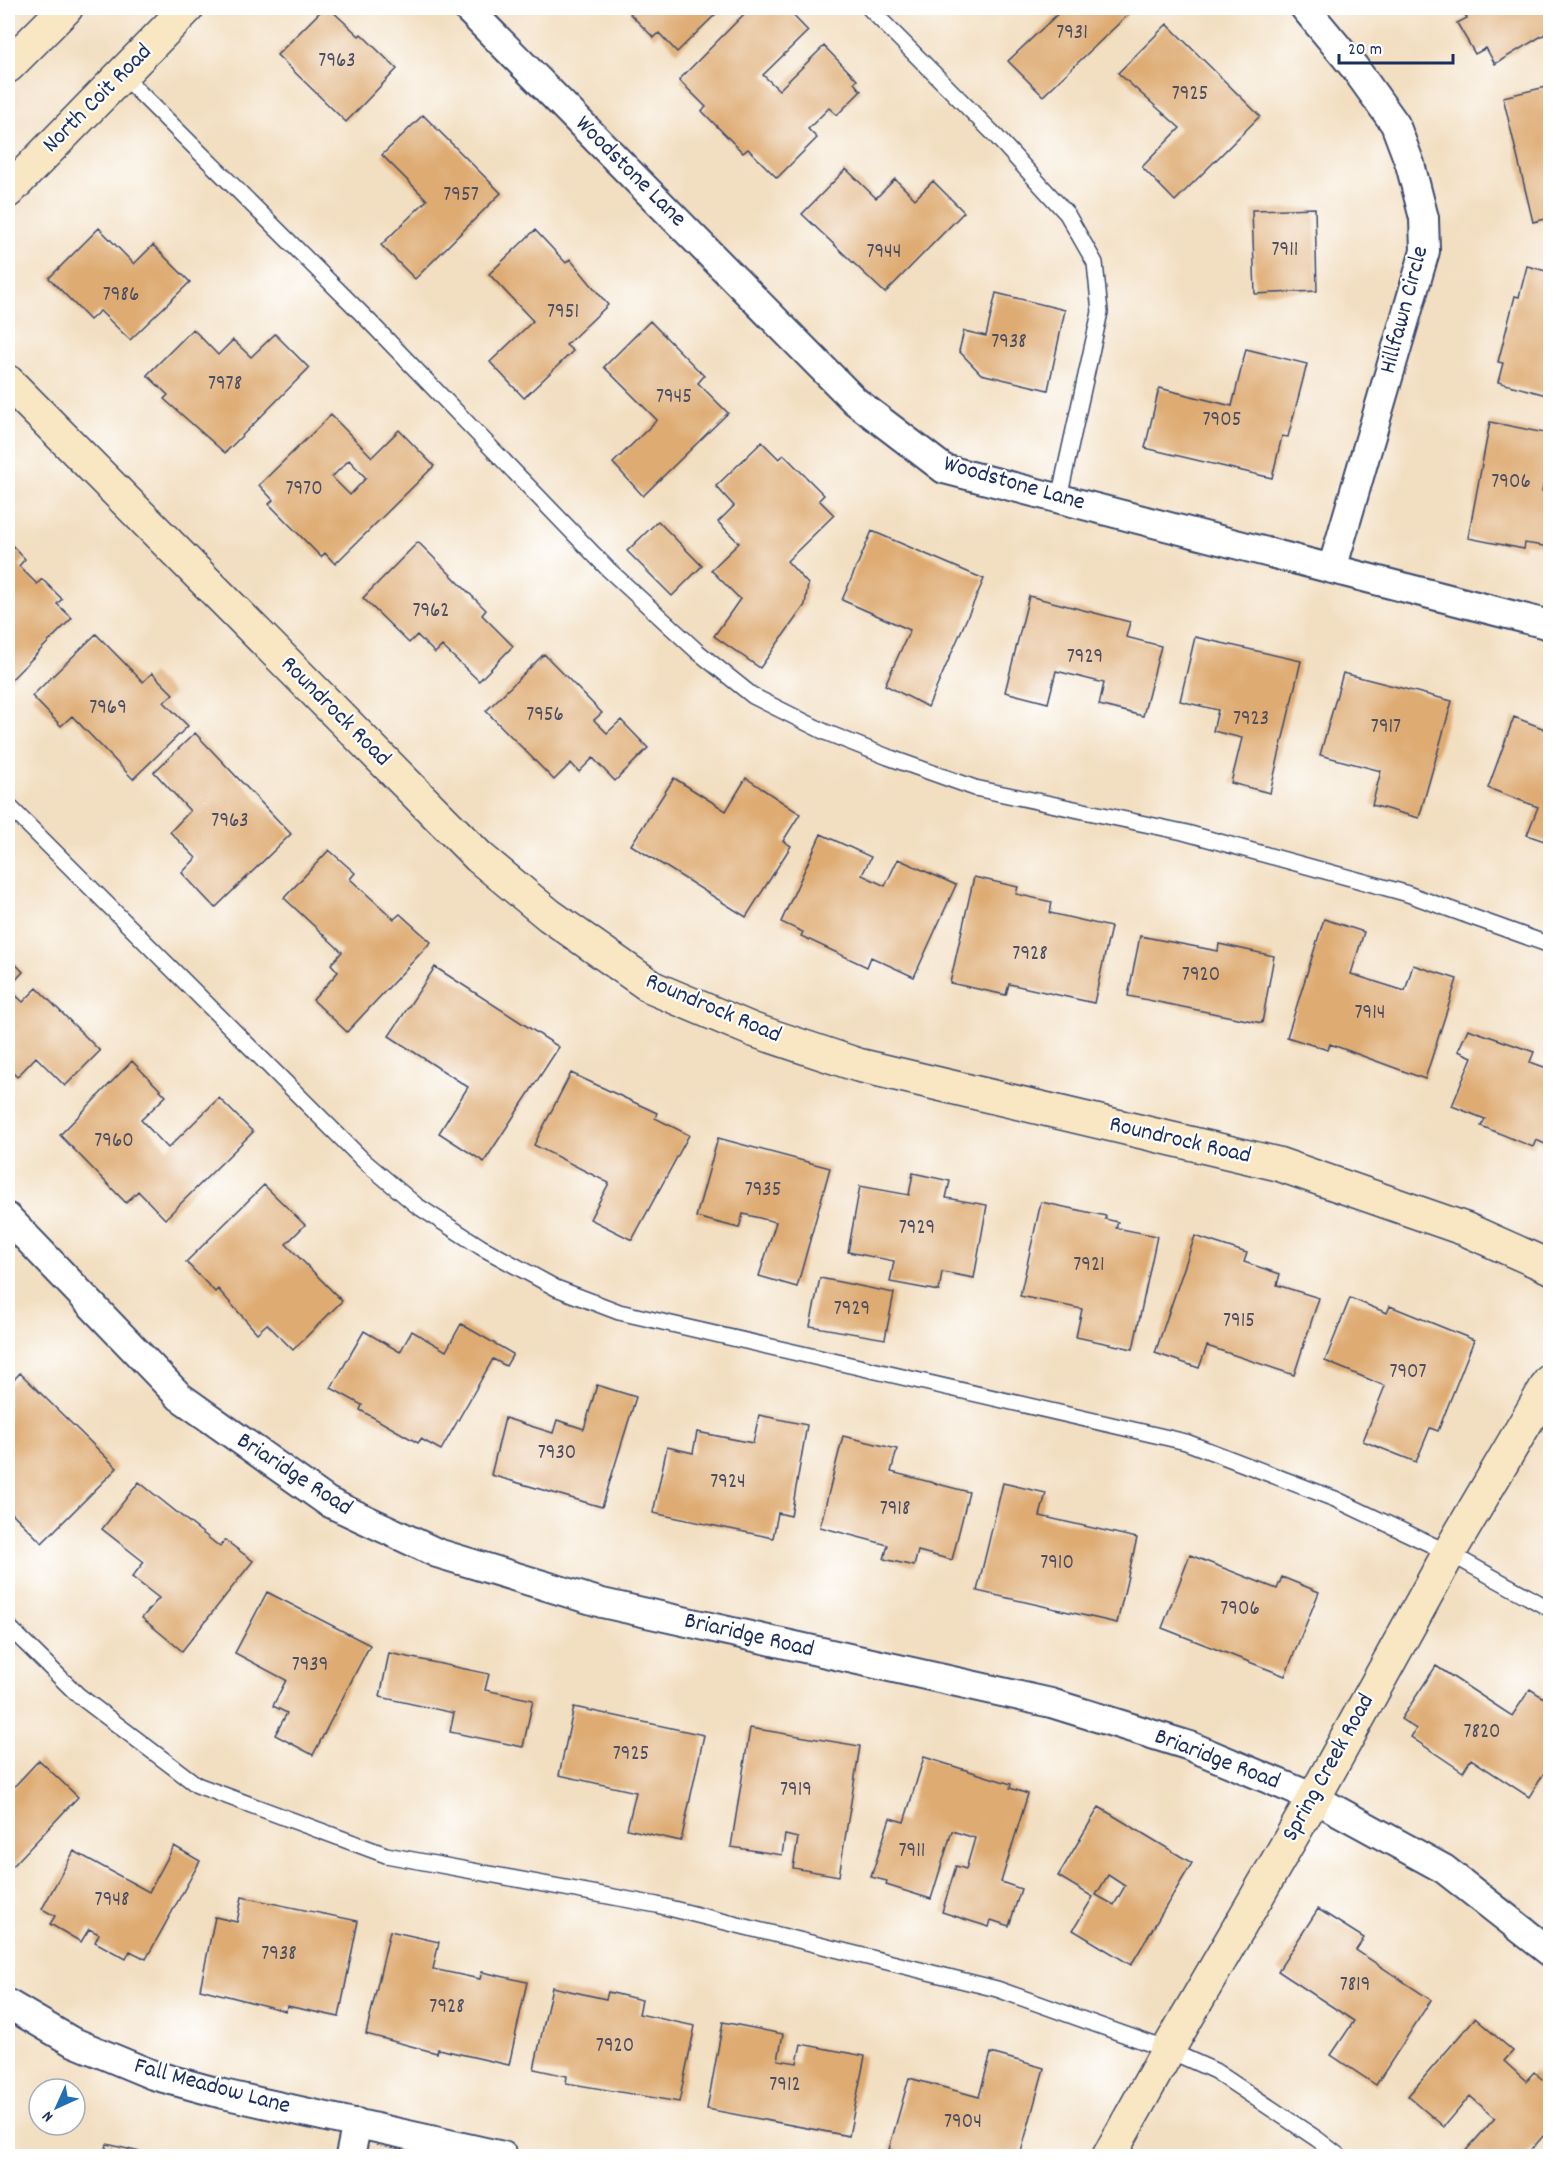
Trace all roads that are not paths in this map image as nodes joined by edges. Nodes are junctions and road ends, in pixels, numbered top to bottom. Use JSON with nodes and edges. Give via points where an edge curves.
{"nodes":[{"id":1,"x":66,"y":8,"type":"edge"},
{"id":2,"x":188,"y":8,"type":"edge"},
{"id":3,"x":468,"y":8,"type":"edge"},
{"id":4,"x":869,"y":8,"type":"edge"},
{"id":5,"x":1305,"y":8,"type":"edge"},
{"id":6,"x":8,"y":66,"type":"edge"},
{"id":7,"x":122,"y":75,"type":"junction"},
{"id":8,"x":8,"y":191,"type":"edge"},
{"id":9,"x":8,"y":382,"type":"edge"},
{"id":10,"x":1059,"y":498,"type":"junction"},
{"id":11,"x":1332,"y":569,"type":"junction"},
{"id":12,"x":1551,"y":625,"type":"edge"},
{"id":13,"x":8,"y":805,"type":"edge"},
{"id":14,"x":1551,"y":945,"type":"edge"},
{"id":15,"x":8,"y":1218,"type":"edge"},
{"id":16,"x":1551,"y":1268,"type":"edge"},
{"id":17,"x":1551,"y":1381,"type":"edge"},
{"id":18,"x":1449,"y":1552,"type":"junction"},
{"id":19,"x":1551,"y":1609,"type":"edge"},
{"id":20,"x":8,"y":1626,"type":"edge"},
{"id":21,"x":1314,"y":1798,"type":"junction"},
{"id":22,"x":1551,"y":1952,"type":"edge"},
{"id":23,"x":8,"y":2004,"type":"edge"},
{"id":24,"x":1168,"y":2050,"type":"junction"},
{"id":25,"x":357,"y":2123,"type":"junction"},
{"id":26,"x":350,"y":2157,"type":"edge"},
{"id":27,"x":503,"y":2157,"type":"edge"},
{"id":28,"x":1109,"y":2157,"type":"edge"},
{"id":29,"x":1339,"y":2157,"type":"edge"}],
"edges":[{"from":1,"to":6,"type":"street"},
{"from":2,"to":7,"type":"street","name":"North Coit Road"},
{"from":3,"to":10,"type":"street","name":"Woodstone Lane","via":[[855,400],[944,469]]},
{"from":4,"to":10,"type":"lane","via":[[1067,214],[1095,263],[1100,312]]},
{"from":5,"to":11,"type":"street","name":"Hillfawn Circle","via":[[1395,124],[1424,218],[1425,251]]},
{"from":7,"to":8,"type":"street","name":"North Coit Road"},
{"from":7,"to":14,"type":"lane","via":[[367,319],[608,569],[698,652],[753,696],[836,736],[975,788],[1183,832],[1405,892]]},
{"from":9,"to":16,"type":"street","name":"Roundrock Road","via":[[479,857],[549,915],[653,988],[753,1030],[858,1065],[1278,1164],[1465,1229]]},
{"from":10,"to":11,"type":"street","name":"Woodstone Lane"},
{"from":11,"to":12,"type":"street","name":"Woodstone Lane"},
{"from":13,"to":18,"type":"lane","via":[[364,1161],[416,1205],[556,1288],[619,1312],[1186,1442],[1335,1499]]},
{"from":15,"to":21,"type":"street","name":"Briaridge Road","via":[[180,1397],[328,1502],[437,1553],[602,1603],[1051,1703],[1191,1746]]},
{"from":17,"to":18,"type":"street","name":"Spring Creek Road"},
{"from":18,"to":19,"type":"lane"},
{"from":18,"to":21,"type":"street","name":"Spring Creek Road"},
{"from":20,"to":24,"type":"lane","via":[[78,1695],[197,1785],[386,1855],[657,1905],[986,1986]]},
{"from":21,"to":22,"type":"street","name":"Briaridge Road","via":[[1444,1869]]},
{"from":21,"to":24,"type":"street","name":"Spring Creek Road"},
{"from":23,"to":25,"type":"street","name":"Fall Meadow Lane","via":[[72,2040],[153,2075]]},
{"from":24,"to":28,"type":"street","name":"Spring Creek Road"},
{"from":24,"to":29,"type":"lane","via":[[1215,2071]]},
{"from":25,"to":26,"type":"street"},
{"from":25,"to":27,"type":"street","name":"Fall Meadow Lane"}]}
